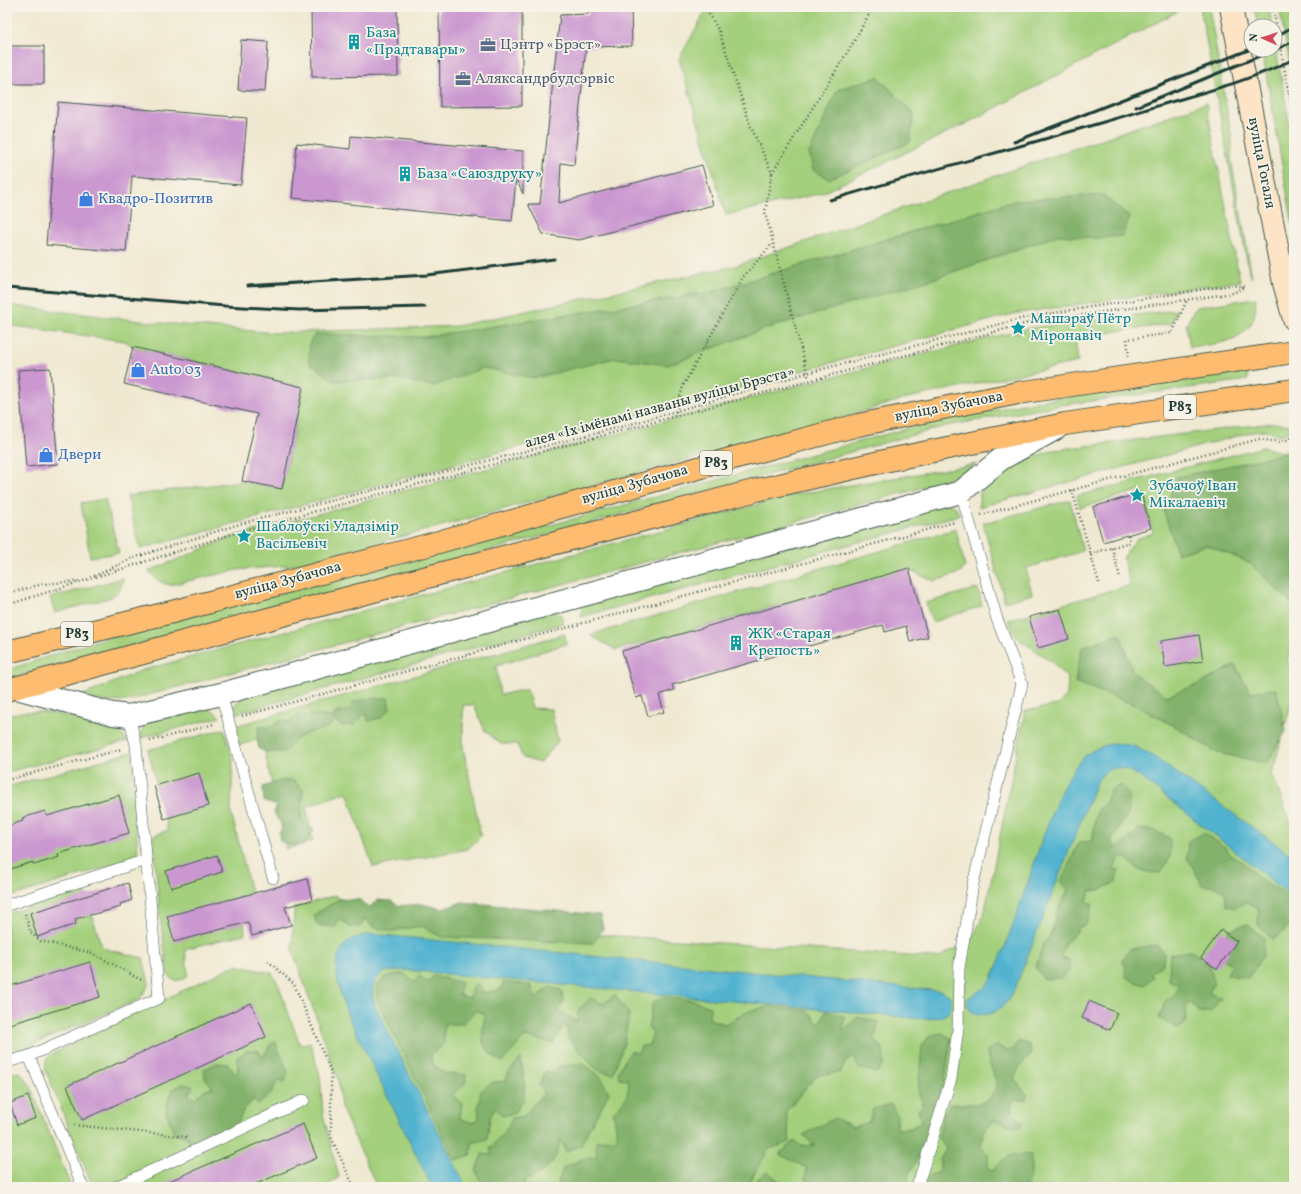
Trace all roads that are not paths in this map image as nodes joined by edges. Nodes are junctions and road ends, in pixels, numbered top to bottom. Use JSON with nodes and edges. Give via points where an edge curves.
{"nodes":[{"id":1,"x":1231,"y":7,"type":"edge"},
{"id":2,"x":1294,"y":319,"type":"edge"},
{"id":3,"x":1294,"y":352,"type":"edge"},
{"id":4,"x":1294,"y":390,"type":"edge"},
{"id":5,"x":1065,"y":424,"type":"junction"},
{"id":6,"x":961,"y":492,"type":"junction"},
{"id":7,"x":7,"y":652,"type":"edge"},
{"id":8,"x":11,"y":689,"type":"edge"},
{"id":9,"x":221,"y":694,"type":"junction"},
{"id":10,"x":129,"y":716,"type":"junction"},
{"id":11,"x":146,"y":860,"type":"junction"},
{"id":12,"x":273,"y":878,"type":"dead end"},
{"id":13,"x":7,"y":905,"type":"edge"},
{"id":14,"x":29,"y":1056,"type":"junction"},
{"id":15,"x":7,"y":1062,"type":"edge"},
{"id":16,"x":304,"y":1100,"type":"dead end"},
{"id":17,"x":83,"y":1187,"type":"edge"},
{"id":18,"x":116,"y":1187,"type":"edge"},
{"id":19,"x":917,"y":1187,"type":"edge"}],
"edges":[{"from":1,"to":2,"type":"main road","name":"вуліца Гогаля","via":[[1284,283]]},
{"from":3,"to":7,"type":"highway","name":"вуліца Зубачова","number":"Р83","via":[[1018,393],[858,425],[428,545]]},
{"from":4,"to":5,"type":"highway","name":"вуліца Зубачова","number":"Р83"},
{"from":5,"to":6,"type":"street","name":"вуліца Зубачова","via":[[1001,459]]},
{"from":5,"to":8,"type":"highway","name":"вуліца Зубачова","number":"Р83","via":[[757,490]]},
{"from":6,"to":9,"type":"street"},
{"from":6,"to":19,"type":"lane","via":[[997,619],[1022,684],[973,884],[959,968],[958,1029],[951,1079]]},
{"from":8,"to":10,"type":"street"},
{"from":9,"to":10,"type":"street"},
{"from":9,"to":12,"type":"lane"},
{"from":10,"to":11,"type":"lane","via":[[136,745]]},
{"from":11,"to":13,"type":"lane"},
{"from":11,"to":14,"type":"lane","via":[[159,998]]},
{"from":14,"to":15,"type":"lane"},
{"from":14,"to":17,"type":"lane"},
{"from":16,"to":18,"type":"lane"}]}
